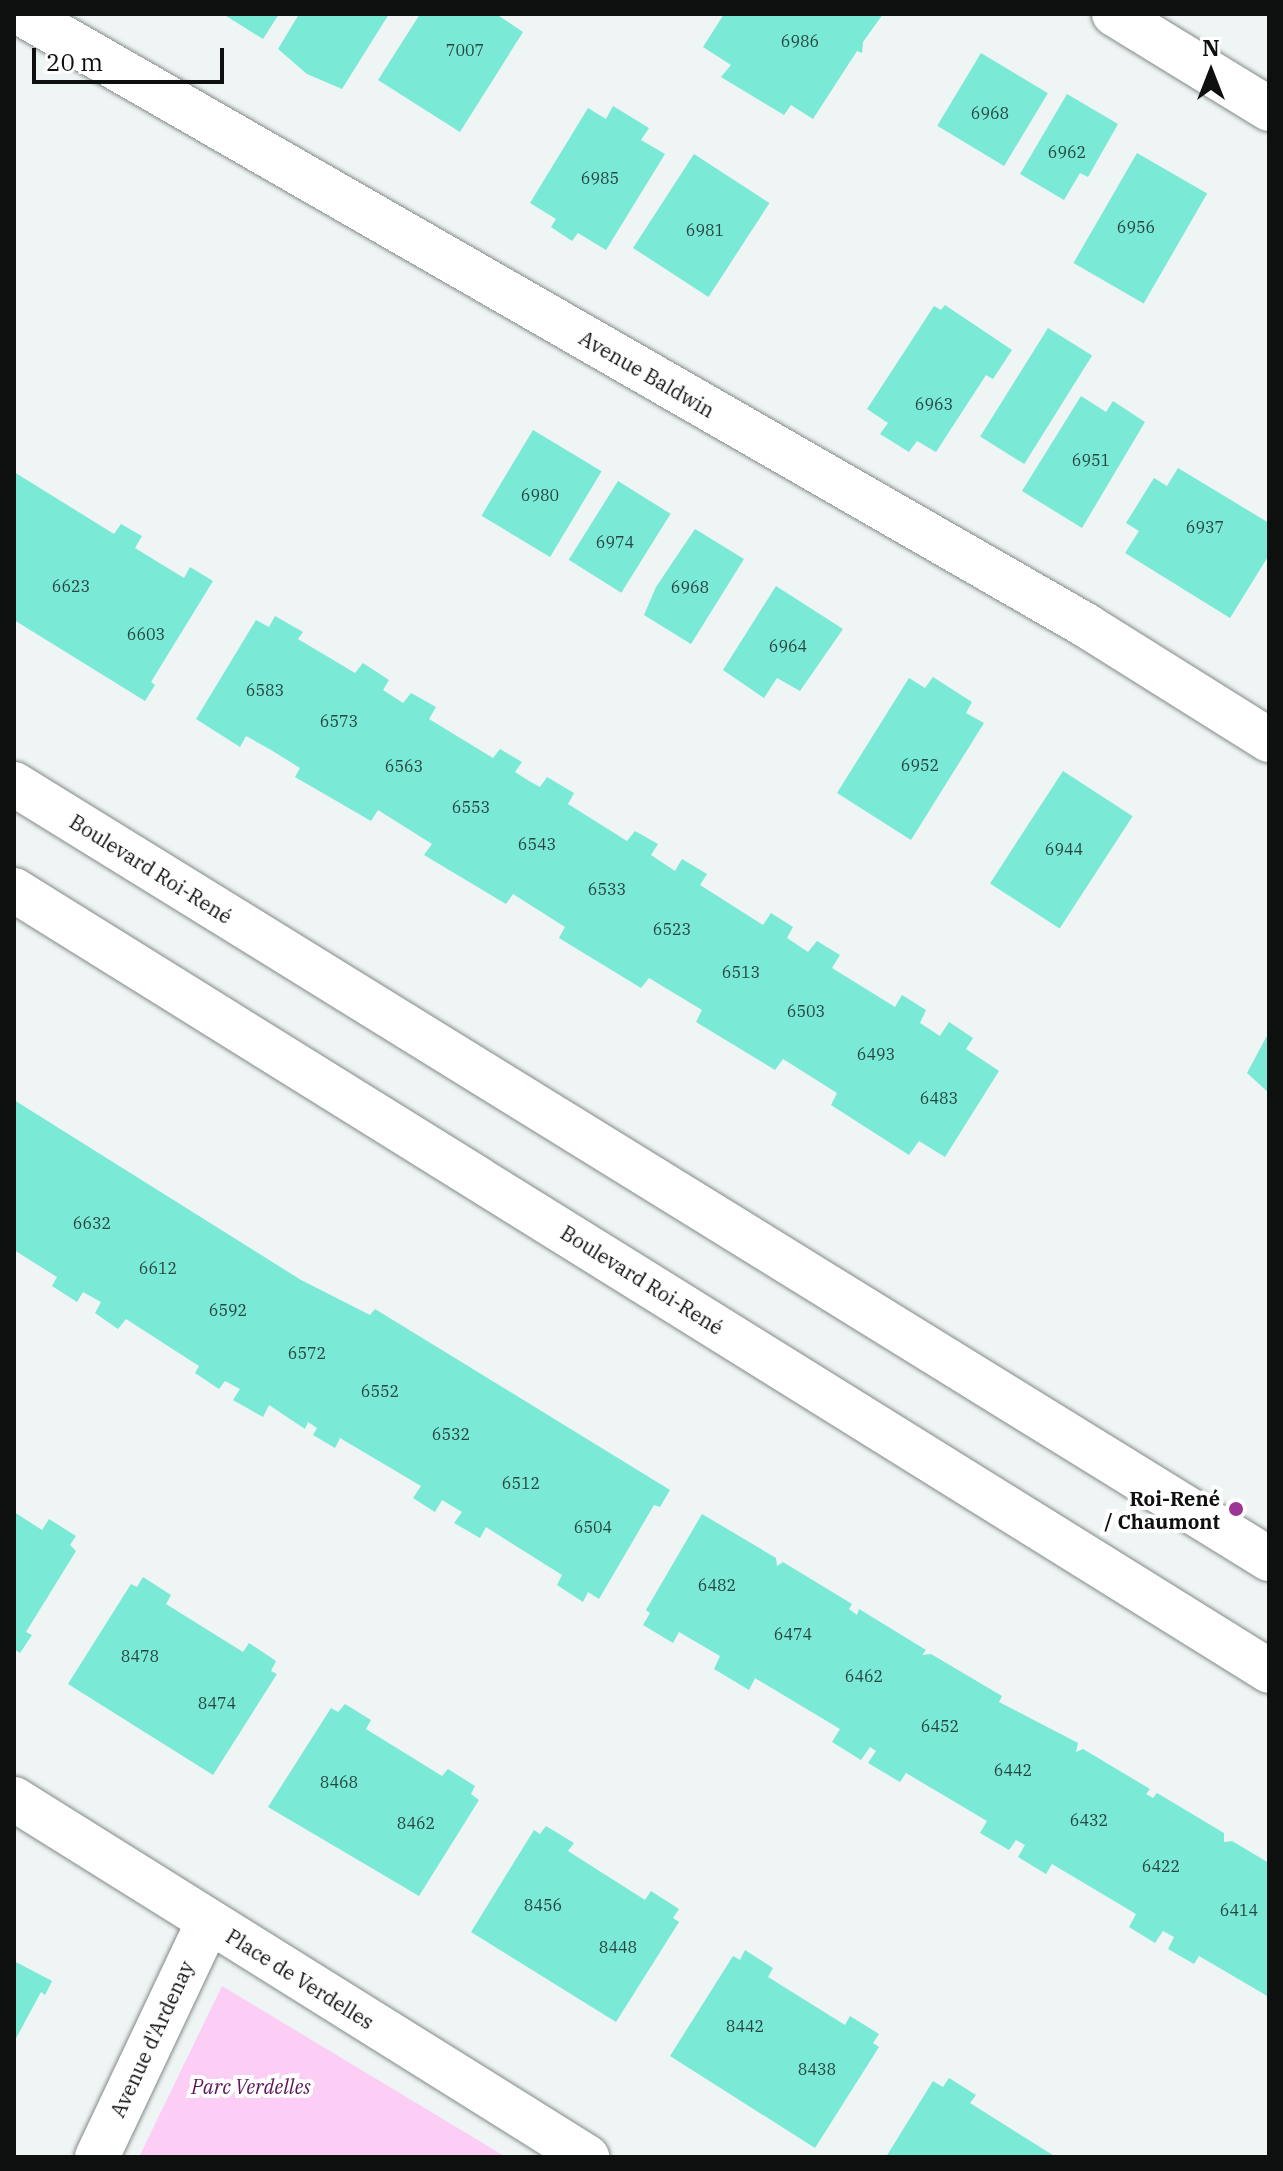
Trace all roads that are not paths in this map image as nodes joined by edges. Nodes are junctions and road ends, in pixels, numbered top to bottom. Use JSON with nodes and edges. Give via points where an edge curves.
{"nodes":[{"id":1,"x":22,"y":14,"type":"edge"},
{"id":2,"x":1114,"y":14,"type":"edge"},
{"id":3,"x":1269,"y":109,"type":"edge"},
{"id":4,"x":1269,"y":740,"type":"edge"},
{"id":5,"x":14,"y":784,"type":"edge"},
{"id":6,"x":14,"y":890,"type":"edge"},
{"id":7,"x":1269,"y":1559,"type":"edge"},
{"id":8,"x":1269,"y":1669,"type":"edge"},
{"id":9,"x":14,"y":1799,"type":"edge"},
{"id":10,"x":208,"y":1922,"type":"junction"},
{"id":11,"x":97,"y":2157,"type":"edge"},
{"id":12,"x":587,"y":2157,"type":"edge"}],
"edges":[{"from":1,"to":4,"type":"street","name":"Avenue Baldwin","via":[[1087,626]]},
{"from":2,"to":3,"type":"street"},
{"from":5,"to":7,"type":"street","name":"Boulevard Roi-René"},
{"from":6,"to":8,"type":"street","name":"Boulevard Roi-René"},
{"from":9,"to":10,"type":"street","name":"Place de Verdelles"},
{"from":10,"to":11,"type":"street","name":"Avenue d'Ardenay"},
{"from":10,"to":12,"type":"street","name":"Place de Verdelles"}]}
